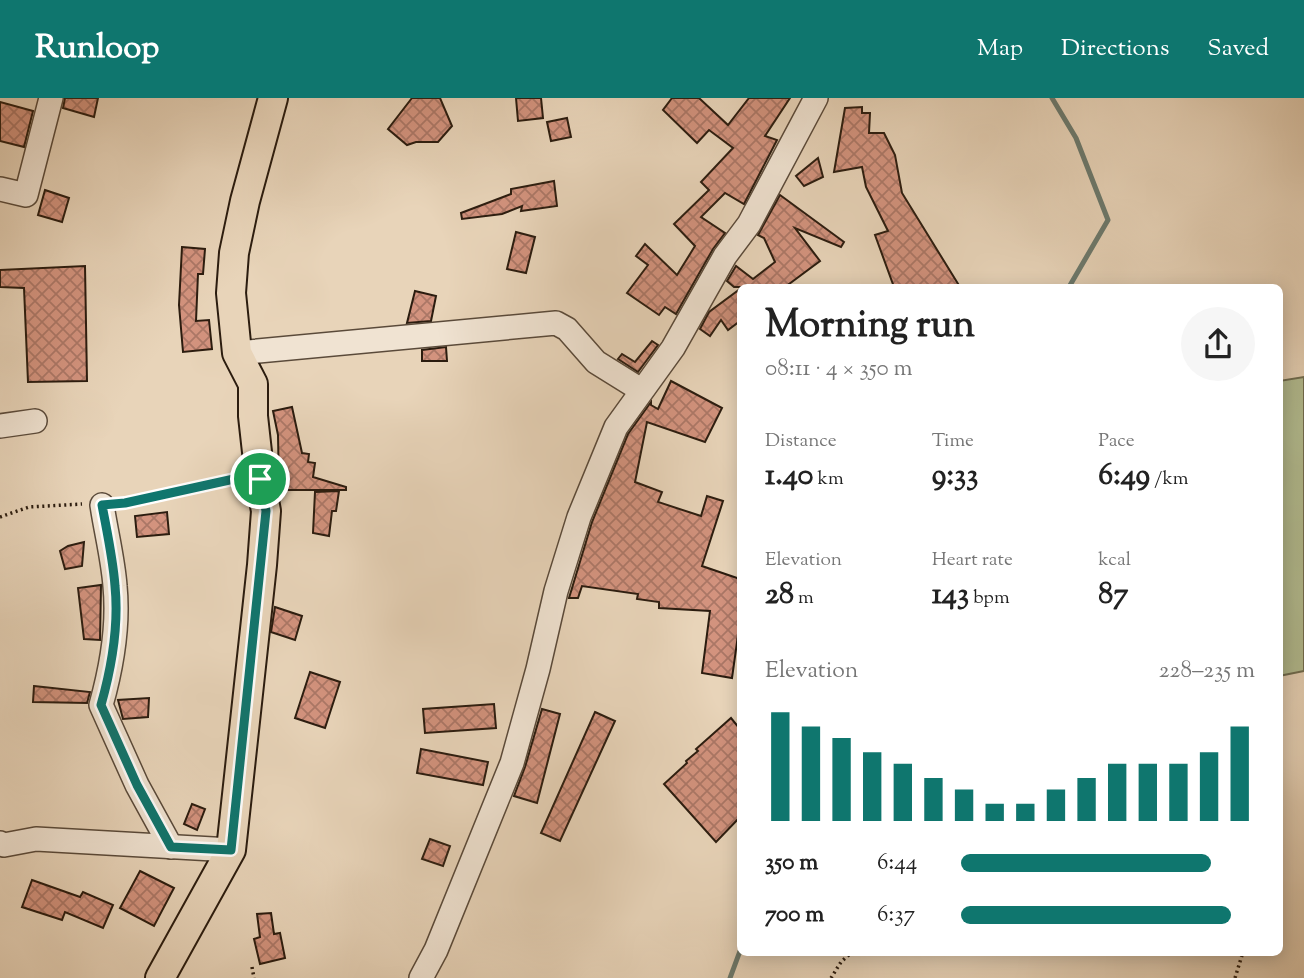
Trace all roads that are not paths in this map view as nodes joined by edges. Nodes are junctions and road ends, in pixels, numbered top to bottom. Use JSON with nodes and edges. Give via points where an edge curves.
{"nodes":[{"id":1,"x":51,"y":98,"type":"edge"},
{"id":2,"x":274,"y":98,"type":"edge"},
{"id":3,"x":816,"y":98,"type":"edge"},
{"id":4,"x":0,"y":189,"type":"edge"},
{"id":5,"x":237,"y":353,"type":"junction"},
{"id":6,"x":641,"y":390,"type":"junction"},
{"id":7,"x":35,"y":421,"type":"dead end"},
{"id":8,"x":0,"y":426,"type":"edge"},
{"id":9,"x":102,"y":505,"type":"road end"},
{"id":10,"x":0,"y":843,"type":"edge"},
{"id":11,"x":171,"y":847,"type":"junction"},
{"id":12,"x":231,"y":850,"type":"junction"},
{"id":13,"x":160,"y":978,"type":"edge"},
{"id":14,"x":421,"y":978,"type":"edge"}],
"edges":[{"from":1,"to":4,"type":"street","via":[[26,195]]},
{"from":2,"to":5,"type":"main road","via":[[233,253],[231,293]]},
{"from":3,"to":6,"type":"street","via":[[749,224],[725,256],[673,348]]},
{"from":5,"to":6,"type":"street","via":[[556,323],[596,362]]},
{"from":5,"to":12,"type":"main road","via":[[253,384],[266,511]]},
{"from":6,"to":14,"type":"street","via":[[616,427],[579,517],[512,763]]},
{"from":7,"to":8,"type":"street"},
{"from":9,"to":11,"type":"street","via":[[115,587],[116,629],[101,705]]},
{"from":10,"to":11,"type":"street","via":[[36,839]]},
{"from":11,"to":12,"type":"street"},
{"from":12,"to":13,"type":"main road"}]}
